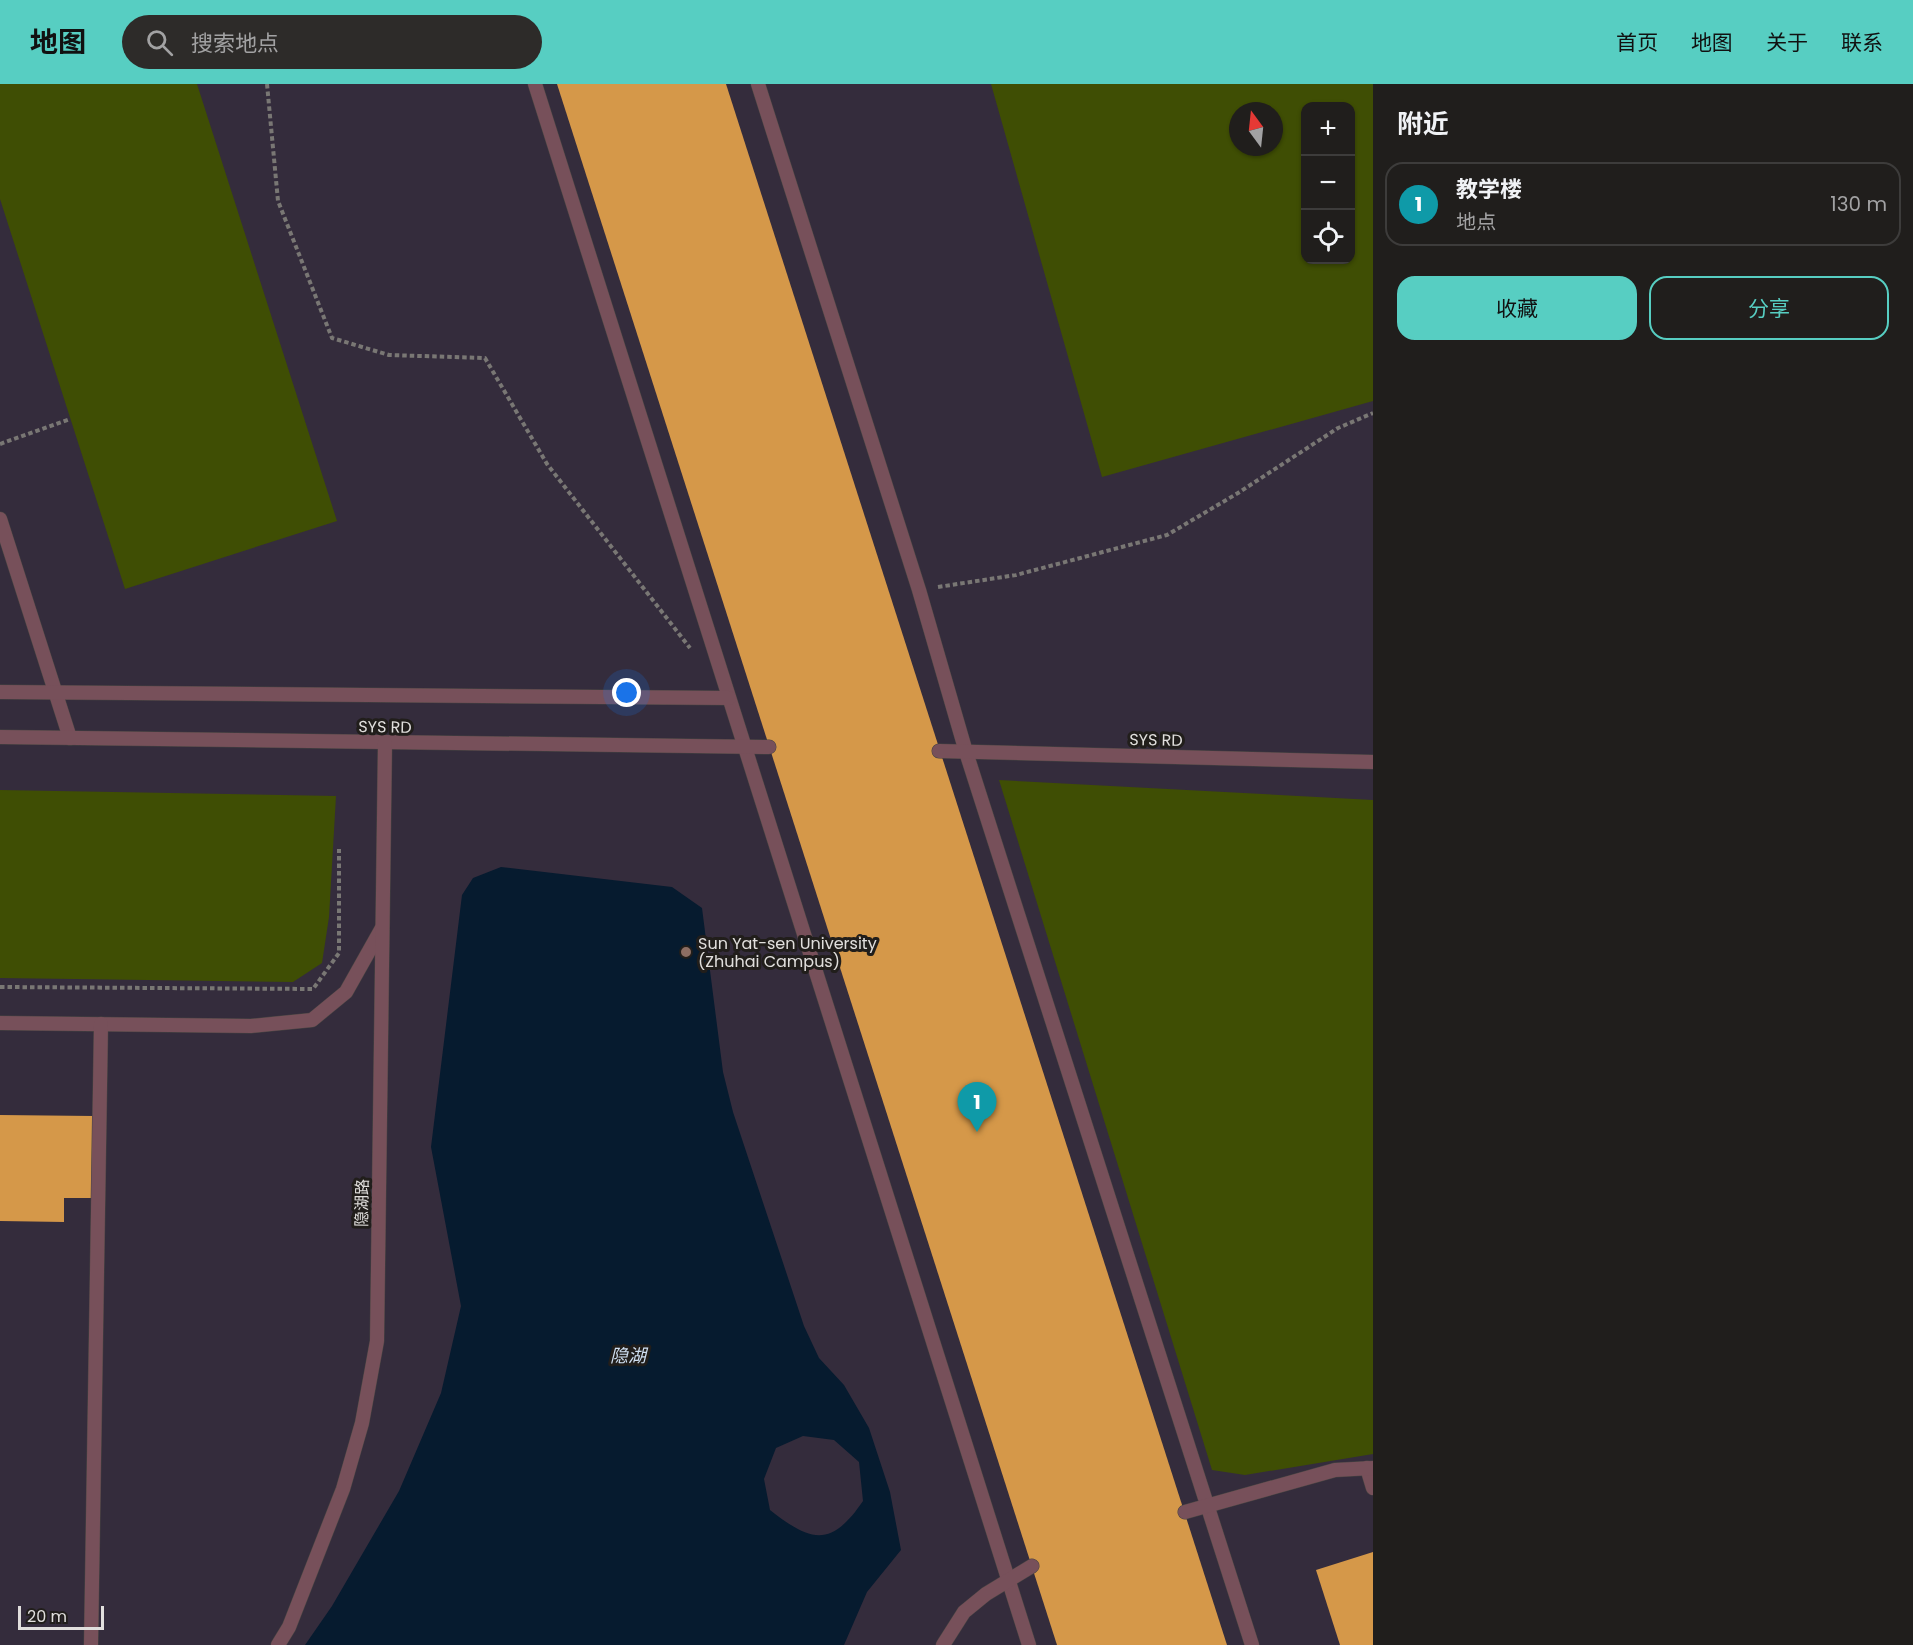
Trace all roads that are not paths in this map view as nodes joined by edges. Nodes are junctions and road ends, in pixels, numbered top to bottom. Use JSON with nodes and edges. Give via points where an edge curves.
{"nodes":[{"id":1,"x":535,"y":84,"type":"edge"},
{"id":2,"x":758,"y":84,"type":"edge"},
{"id":3,"x":0,"y":519,"type":"edge"},
{"id":4,"x":0,"y":692,"type":"edge"},
{"id":5,"x":56,"y":693,"type":"junction"},
{"id":6,"x":729,"y":698,"type":"junction"},
{"id":7,"x":0,"y":737,"type":"edge"},
{"id":8,"x":70,"y":738,"type":"junction"},
{"id":9,"x":385,"y":743,"type":"junction"},
{"id":10,"x":745,"y":746,"type":"junction"},
{"id":11,"x":769,"y":747,"type":"dead end"},
{"id":12,"x":939,"y":752,"type":"dead end"},
{"id":13,"x":966,"y":752,"type":"junction"},
{"id":14,"x":1373,"y":762,"type":"edge"},
{"id":15,"x":383,"y":926,"type":"junction"},
{"id":16,"x":0,"y":1023,"type":"edge"},
{"id":17,"x":100,"y":1024,"type":"junction"},
{"id":18,"x":1370,"y":1468,"type":"edge"},
{"id":19,"x":1373,"y":1488,"type":"edge"},
{"id":20,"x":1205,"y":1504,"type":"junction"},
{"id":21,"x":1185,"y":1512,"type":"dead end"},
{"id":22,"x":1032,"y":1566,"type":"dead end"},
{"id":23,"x":1008,"y":1579,"type":"junction"},
{"id":24,"x":91,"y":1645,"type":"edge"},
{"id":25,"x":278,"y":1645,"type":"edge"},
{"id":26,"x":943,"y":1645,"type":"edge"},
{"id":27,"x":1029,"y":1645,"type":"edge"},
{"id":28,"x":1252,"y":1645,"type":"edge"}],
"edges":[{"from":1,"to":6,"type":"lane"},
{"from":2,"to":13,"type":"lane","via":[[920,590]]},
{"from":3,"to":5,"type":"lane"},
{"from":4,"to":5,"type":"lane"},
{"from":5,"to":6,"type":"lane"},
{"from":5,"to":8,"type":"lane"},
{"from":6,"to":10,"type":"lane"},
{"from":7,"to":8,"type":"lane","name":"SYS RD"},
{"from":8,"to":9,"type":"lane","name":"SYS RD"},
{"from":9,"to":10,"type":"lane","name":"SYS RD"},
{"from":9,"to":15,"type":"lane","name":"隐湖路"},
{"from":10,"to":11,"type":"lane","name":"SYS RD"},
{"from":10,"to":23,"type":"lane"},
{"from":12,"to":13,"type":"lane","name":"SYS RD"},
{"from":13,"to":14,"type":"lane","name":"SYS RD"},
{"from":13,"to":20,"type":"lane"},
{"from":15,"to":17,"type":"lane","via":[[346,992],[312,1020],[251,1026]]},
{"from":15,"to":25,"type":"lane","name":"隐湖路","via":[[377,1341],[362,1423],[343,1489],[289,1627]]},
{"from":16,"to":17,"type":"lane"},
{"from":17,"to":24,"type":"lane"},
{"from":18,"to":19,"type":"lane"},
{"from":18,"to":20,"type":"lane","via":[[1335,1470]]},
{"from":20,"to":21,"type":"lane"},
{"from":20,"to":28,"type":"lane"},
{"from":22,"to":23,"type":"lane"},
{"from":23,"to":26,"type":"lane","via":[[964,1612]]},
{"from":23,"to":27,"type":"lane"}]}
